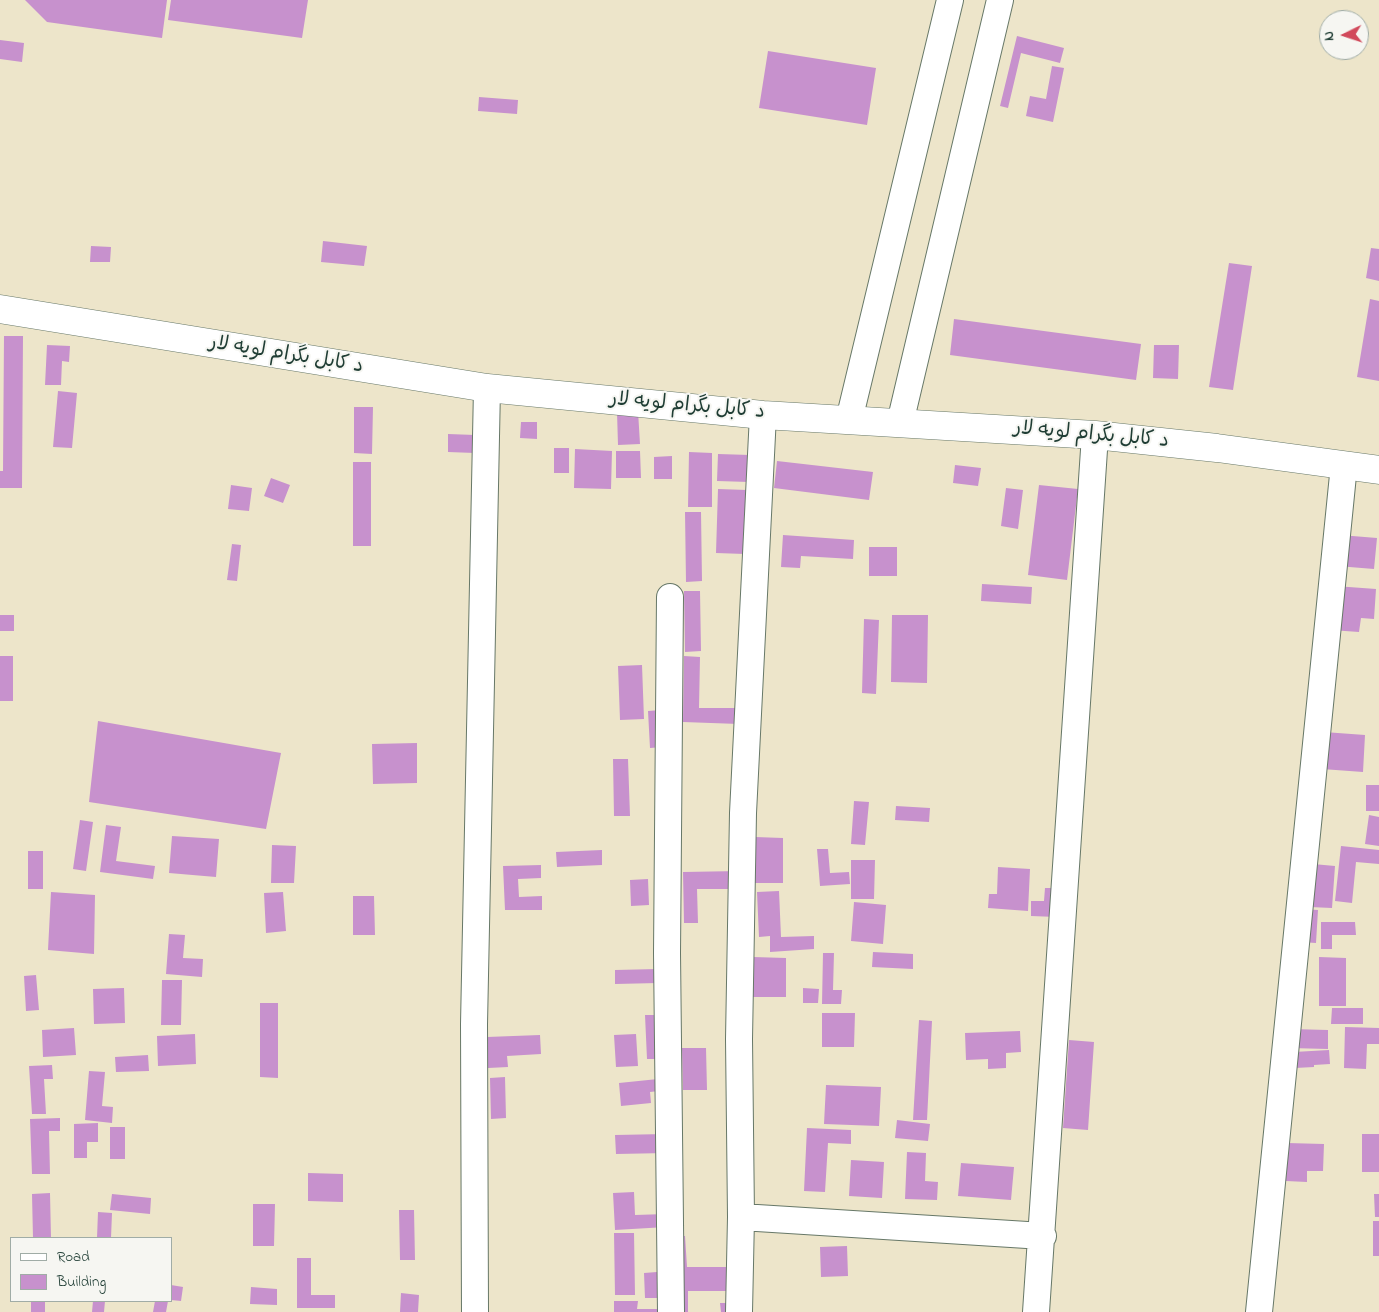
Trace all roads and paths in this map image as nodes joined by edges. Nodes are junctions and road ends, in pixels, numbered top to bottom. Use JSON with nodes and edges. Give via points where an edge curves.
{"nodes":[{"id":1,"x":950,"y":0,"type":"edge"},
{"id":2,"x":1000,"y":0,"type":"edge"},
{"id":3,"x":0,"y":309,"type":"edge"},
{"id":4,"x":487,"y":388,"type":"junction"},
{"id":5,"x":763,"y":415,"type":"junction"},
{"id":6,"x":849,"y":420,"type":"junction"},
{"id":7,"x":900,"y":423,"type":"junction"},
{"id":8,"x":1095,"y":435,"type":"junction"},
{"id":9,"x":1344,"y":465,"type":"junction"},
{"id":10,"x":1379,"y":470,"type":"edge"},
{"id":11,"x":670,"y":598,"type":"dead end"},
{"id":12,"x":741,"y":1217,"type":"junction"},
{"id":13,"x":1043,"y":1236,"type":"junction"},
{"id":14,"x":475,"y":1312,"type":"edge"},
{"id":15,"x":671,"y":1312,"type":"edge"},
{"id":16,"x":739,"y":1312,"type":"edge"},
{"id":17,"x":1036,"y":1312,"type":"edge"},
{"id":18,"x":1259,"y":1312,"type":"edge"}],
"edges":[{"from":1,"to":6,"type":"street"},
{"from":2,"to":7,"type":"street"},
{"from":3,"to":4,"type":"highway","name":"د کابل بگرام لویه لار"},
{"from":4,"to":5,"type":"highway","name":"د کابل بگرام لویه لار"},
{"from":4,"to":14,"type":"street","via":[[474,1024]]},
{"from":5,"to":6,"type":"highway","name":"د کابل بگرام لویه لار"},
{"from":5,"to":12,"type":"street","via":[[743,813],[739,1039]]},
{"from":6,"to":7,"type":"highway","name":"د کابل بگرام لویه لار"},
{"from":7,"to":8,"type":"highway","name":"د کابل بگرام لویه لار"},
{"from":8,"to":9,"type":"highway","name":"د کابل بگرام لویه لار"},
{"from":8,"to":13,"type":"street"},
{"from":9,"to":10,"type":"highway","name":"د کابل بگرام لویه لار"},
{"from":9,"to":18,"type":"street"},
{"from":11,"to":15,"type":"street","via":[[667,953]]},
{"from":12,"to":13,"type":"street"},
{"from":12,"to":16,"type":"street"},
{"from":13,"to":17,"type":"street"}]}
